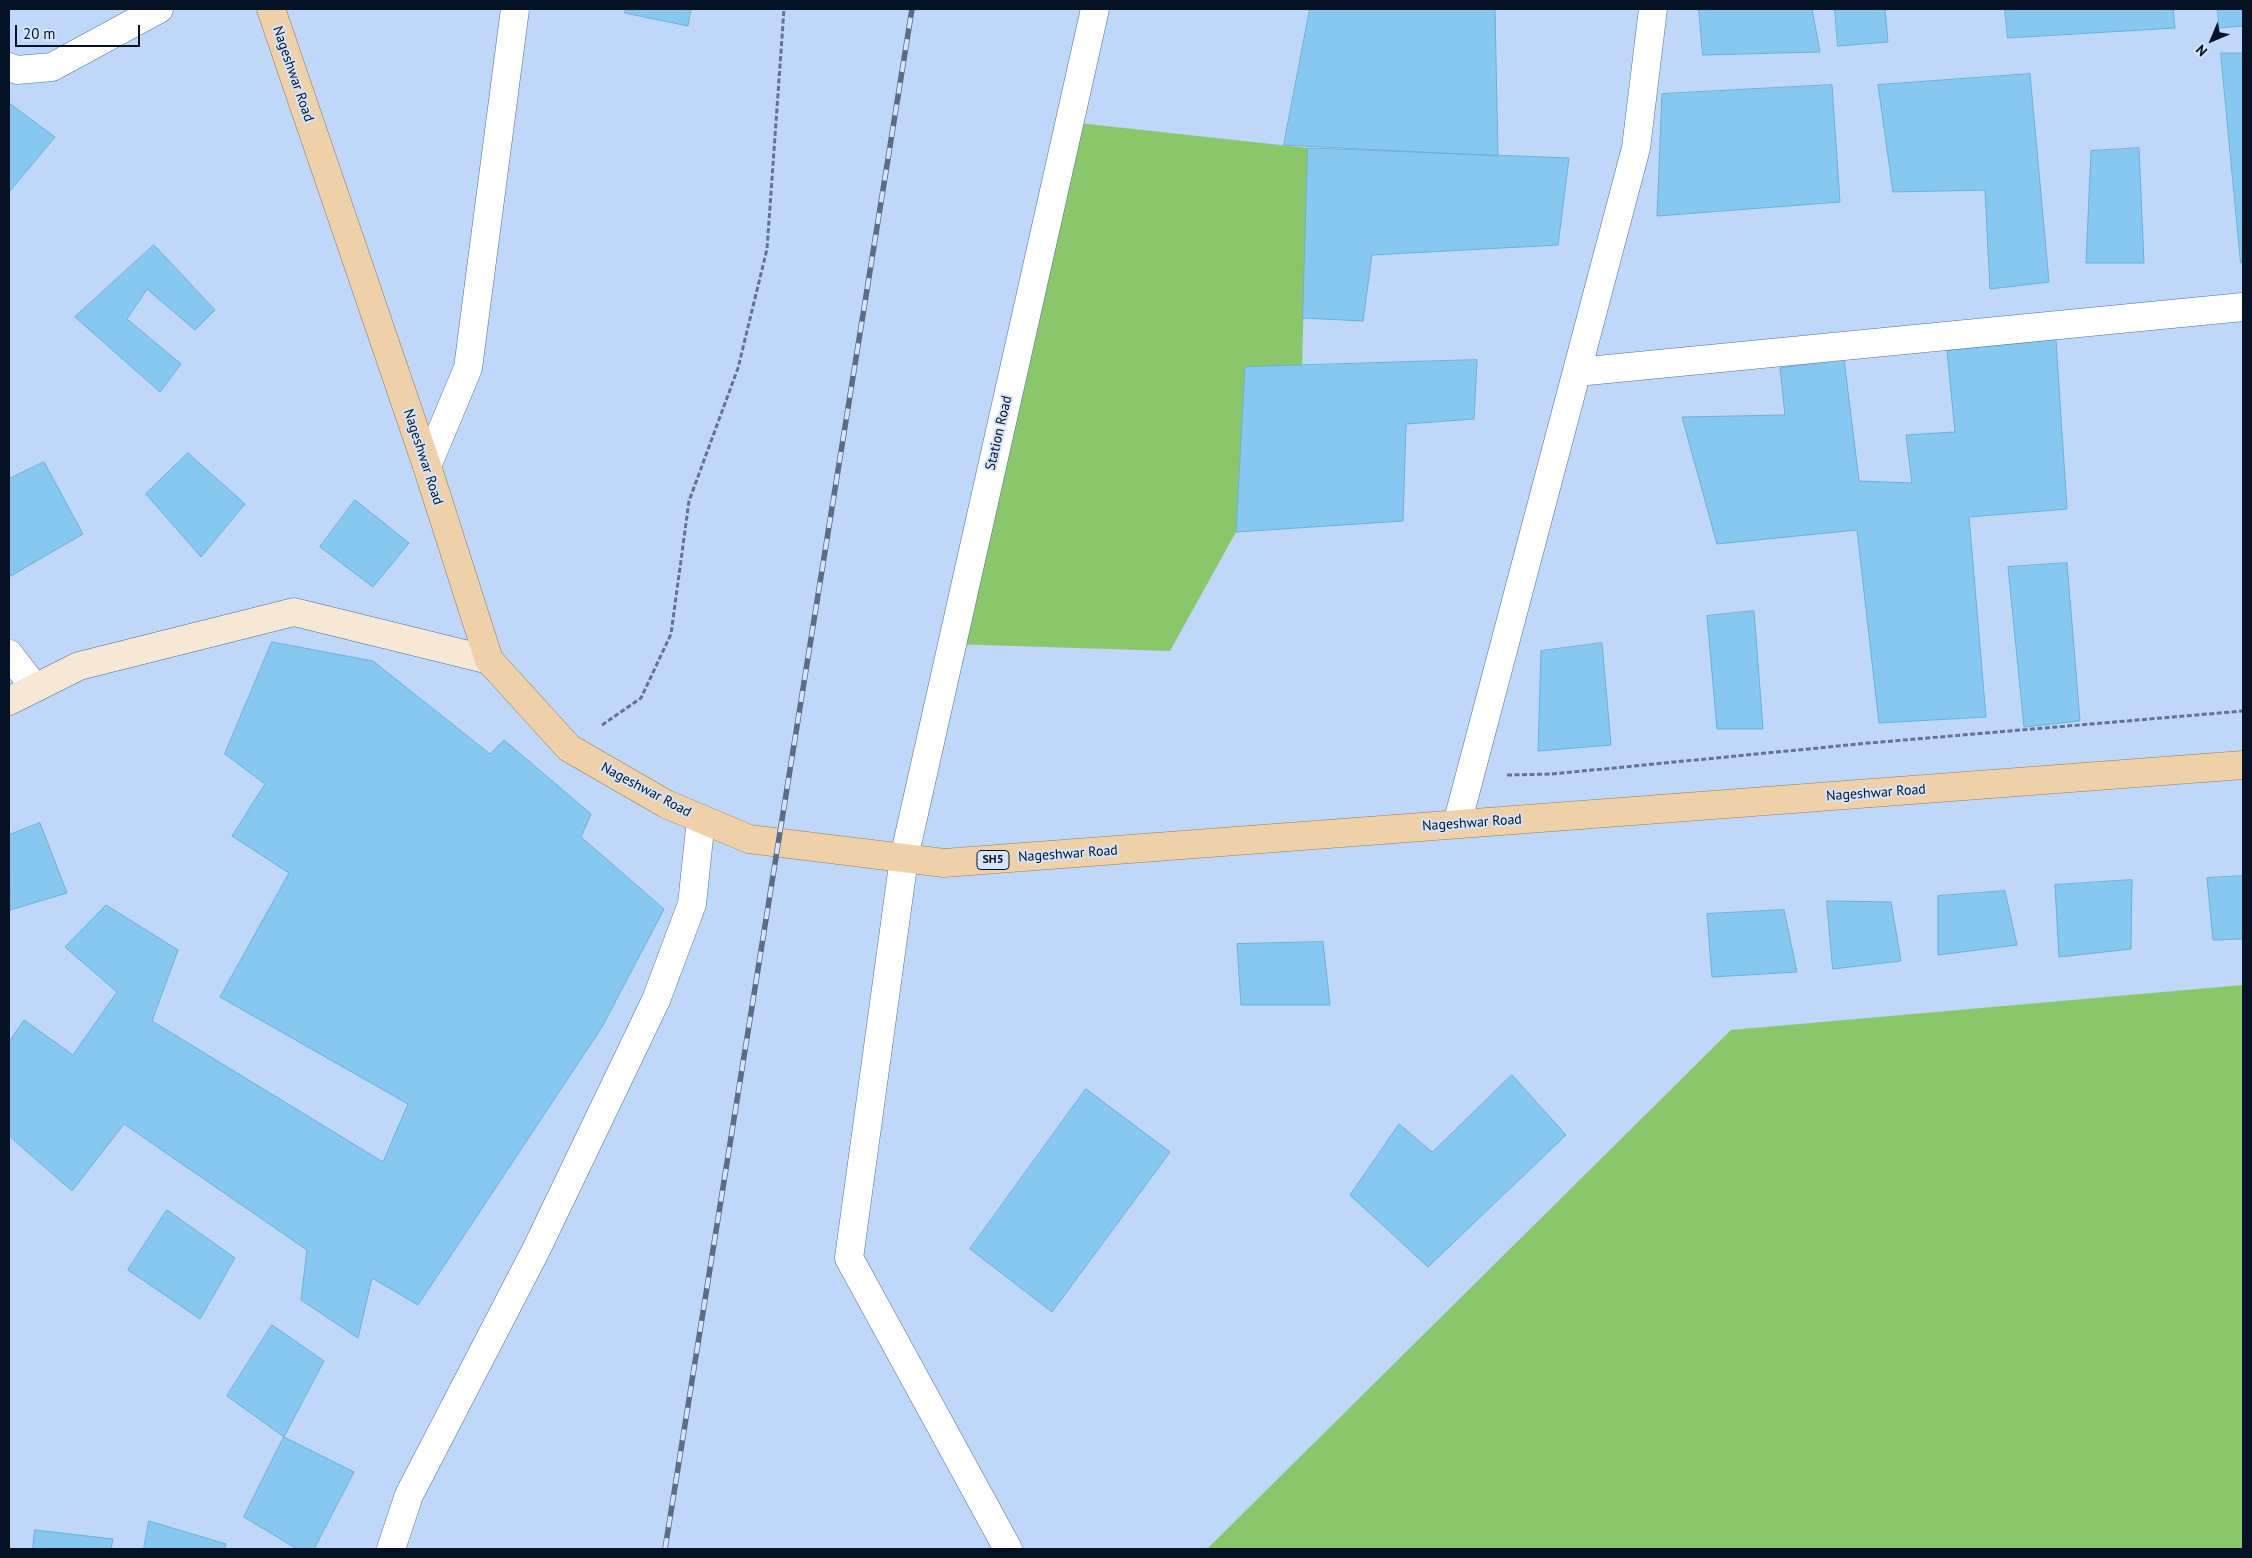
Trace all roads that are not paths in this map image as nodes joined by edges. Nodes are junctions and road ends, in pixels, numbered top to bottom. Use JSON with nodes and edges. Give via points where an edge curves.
{"nodes":[{"id":1,"x":159,"y":9,"type":"edge"},
{"id":2,"x":271,"y":9,"type":"edge"},
{"id":3,"x":515,"y":9,"type":"edge"},
{"id":4,"x":1095,"y":9,"type":"edge"},
{"id":5,"x":1653,"y":9,"type":"edge"},
{"id":6,"x":9,"y":67,"type":"edge"},
{"id":7,"x":2243,"y":307,"type":"edge"},
{"id":8,"x":1576,"y":372,"type":"junction"},
{"id":9,"x":427,"y":466,"type":"junction"},
{"id":10,"x":9,"y":654,"type":"edge"},
{"id":11,"x":489,"y":660,"type":"junction"},
{"id":12,"x":35,"y":688,"type":"junction"},
{"id":13,"x":9,"y":702,"type":"edge"},
{"id":14,"x":2243,"y":765,"type":"edge"},
{"id":15,"x":701,"y":819,"type":"junction"},
{"id":16,"x":1457,"y":824,"type":"junction"},
{"id":17,"x":904,"y":858,"type":"junction"},
{"id":18,"x":392,"y":1549,"type":"edge"},
{"id":19,"x":1008,"y":1549,"type":"edge"}],
"edges":[{"from":1,"to":6,"type":"street","via":[[52,67],[17,70]]},
{"from":2,"to":9,"type":"main road","name":"Nageshwar Road","number":"SH5"},
{"from":3,"to":9,"type":"street","via":[[468,368]]},
{"from":4,"to":17,"type":"street","name":"Station Road"},
{"from":5,"to":8,"type":"street","via":[[1636,148]]},
{"from":7,"to":8,"type":"street"},
{"from":8,"to":16,"type":"street"},
{"from":9,"to":11,"type":"main road","name":"Nageshwar Road","number":"SH5"},
{"from":10,"to":12,"type":"street"},
{"from":11,"to":12,"type":"main road","via":[[294,612],[79,666]]},
{"from":11,"to":15,"type":"main road","name":"Nageshwar Road","number":"SH5","via":[[569,748],[666,804]]},
{"from":12,"to":13,"type":"main road"},
{"from":14,"to":16,"type":"main road","name":"Nageshwar Road","number":"SH5"},
{"from":15,"to":17,"type":"main road","name":"Nageshwar Road","number":"SH5","via":[[749,838]]},
{"from":15,"to":18,"type":"street","via":[[692,904],[656,1000],[536,1250],[409,1495]]},
{"from":16,"to":17,"type":"main road","name":"Nageshwar Road","number":"SH5","via":[[944,863]]},
{"from":17,"to":19,"type":"street","name":"Station Road","via":[[849,1258]]}]}
